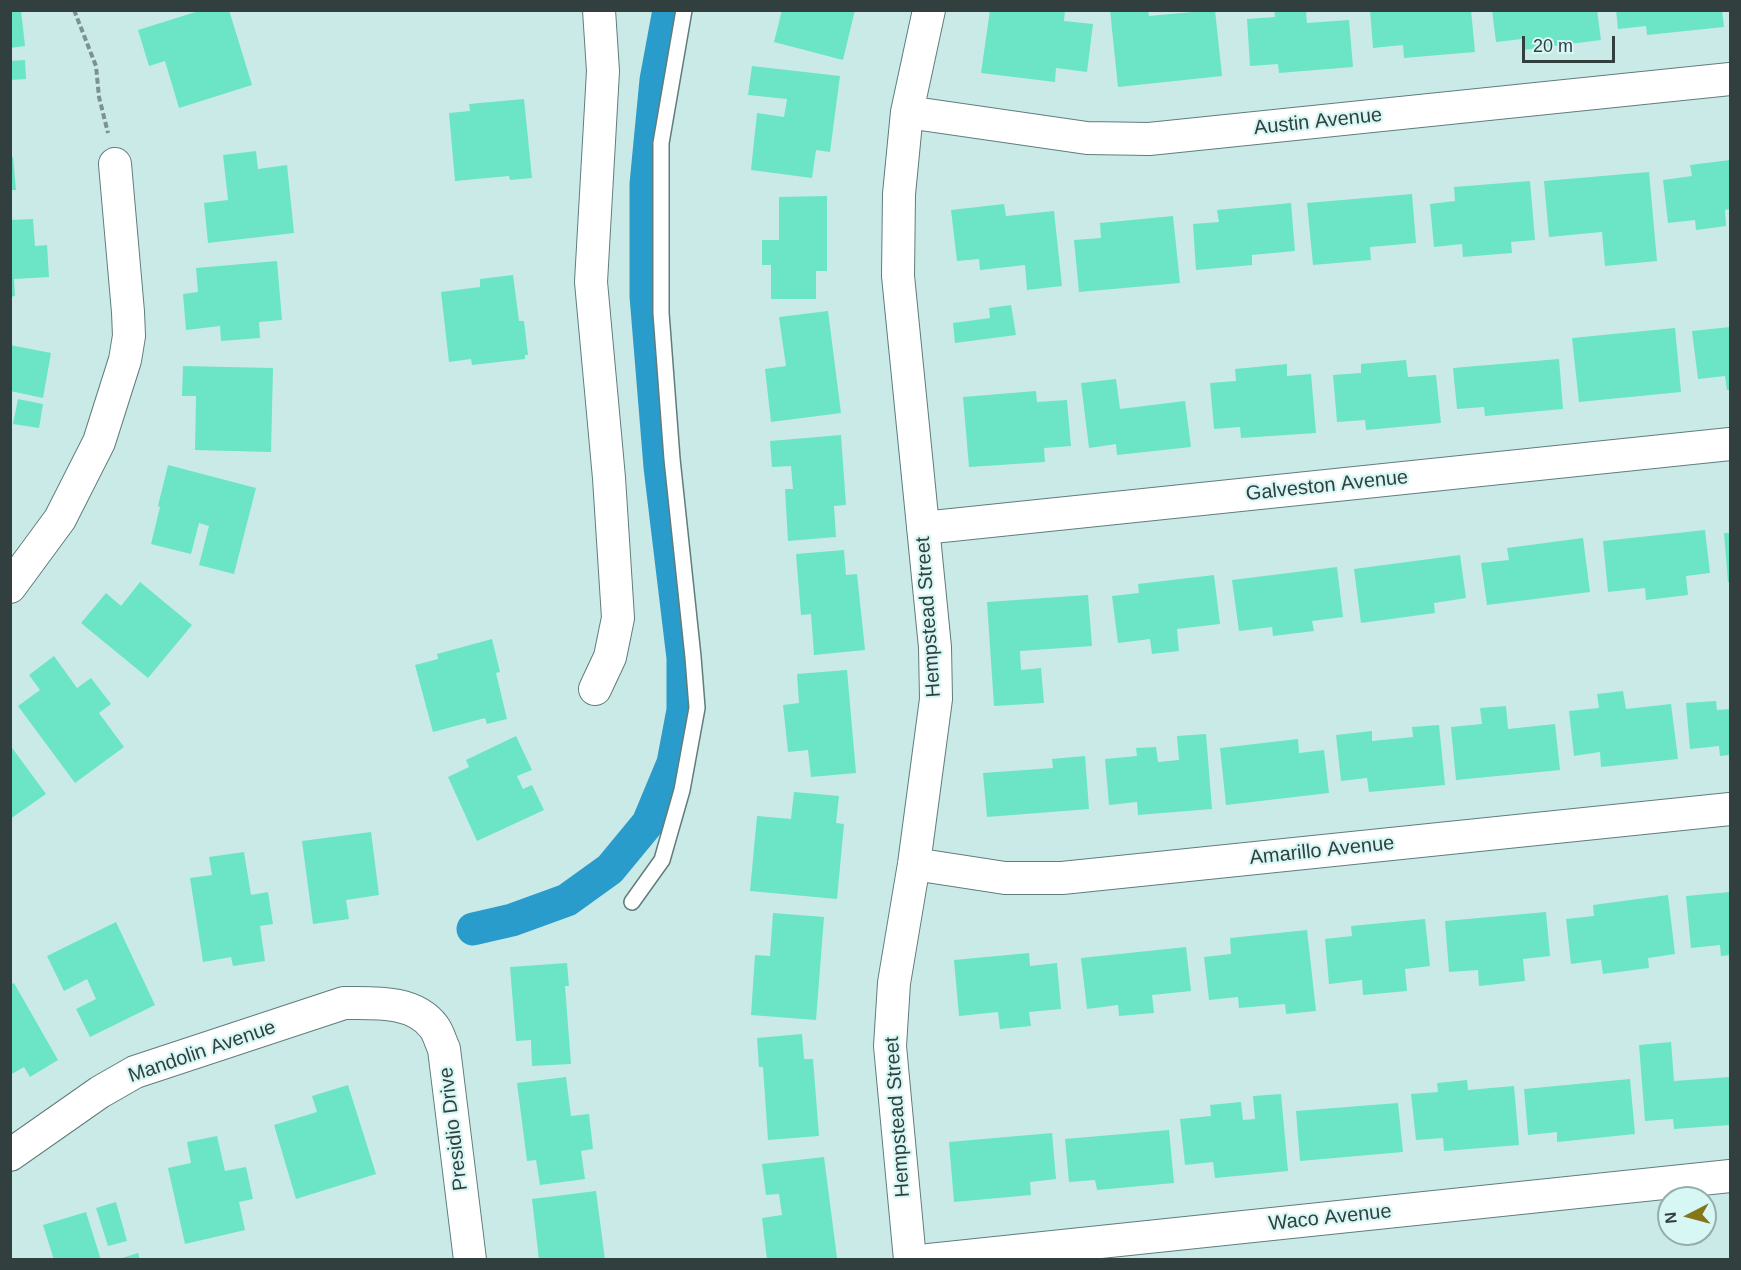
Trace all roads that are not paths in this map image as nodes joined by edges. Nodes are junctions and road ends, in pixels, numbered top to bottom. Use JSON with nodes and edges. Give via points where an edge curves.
{"nodes":[{"id":1,"x":599,"y":10,"type":"edge"},
{"id":2,"x":684,"y":10,"type":"edge"},
{"id":3,"x":929,"y":10,"type":"edge"},
{"id":4,"x":1731,"y":79,"type":"edge"},
{"id":5,"x":907,"y":112,"type":"junction"},
{"id":6,"x":115,"y":164,"type":"road end"},
{"id":7,"x":1731,"y":444,"type":"edge"},
{"id":8,"x":923,"y":528,"type":"junction"},
{"id":9,"x":10,"y":587,"type":"edge"},
{"id":10,"x":595,"y":689,"type":"dead end"},
{"id":11,"x":1731,"y":808,"type":"edge"},
{"id":12,"x":914,"y":864,"type":"junction"},
{"id":13,"x":632,"y":902,"type":"dead end"},
{"id":14,"x":413,"y":1010,"type":"joint"},
{"id":15,"x":10,"y":1155,"type":"edge"},
{"id":16,"x":1731,"y":1176,"type":"edge"},
{"id":17,"x":470,"y":1260,"type":"edge"},
{"id":18,"x":910,"y":1260,"type":"edge"},
{"id":19,"x":929,"y":1260,"type":"edge"}],
"edges":[{"from":1,"to":10,"type":"street","via":[[603,71],[591,282],[618,618],[610,657]]},
{"from":2,"to":13,"type":"lane","via":[[661,143],[661,313],[697,708],[682,790],[662,861]]},
{"from":3,"to":5,"type":"street","name":"Hempstead Street"},
{"from":4,"to":5,"type":"street","name":"Austin Avenue","via":[[1149,139],[1087,138]]},
{"from":5,"to":8,"type":"street","name":"Hempstead Street","via":[[899,194],[898,276]]},
{"from":6,"to":9,"type":"street","via":[[128,312],[125,360],[99,442],[60,519]]},
{"from":7,"to":8,"type":"street","name":"Galveston Avenue"},
{"from":8,"to":12,"type":"street","name":"Hempstead Street","via":[[936,699]]},
{"from":11,"to":12,"type":"street","name":"Amarillo Avenue","via":[[1062,878],[1005,878]]},
{"from":12,"to":18,"type":"street","name":"Hempstead Street","via":[[894,983],[890,1046]]},
{"from":14,"to":15,"type":"street","name":"Mandolin Avenue","via":[[380,1003],[344,1003],[135,1072]]},
{"from":14,"to":17,"type":"street","name":"Presidio Drive","via":[[434,1027],[444,1049]]},
{"from":16,"to":19,"type":"street","name":"Waco Avenue"}]}
